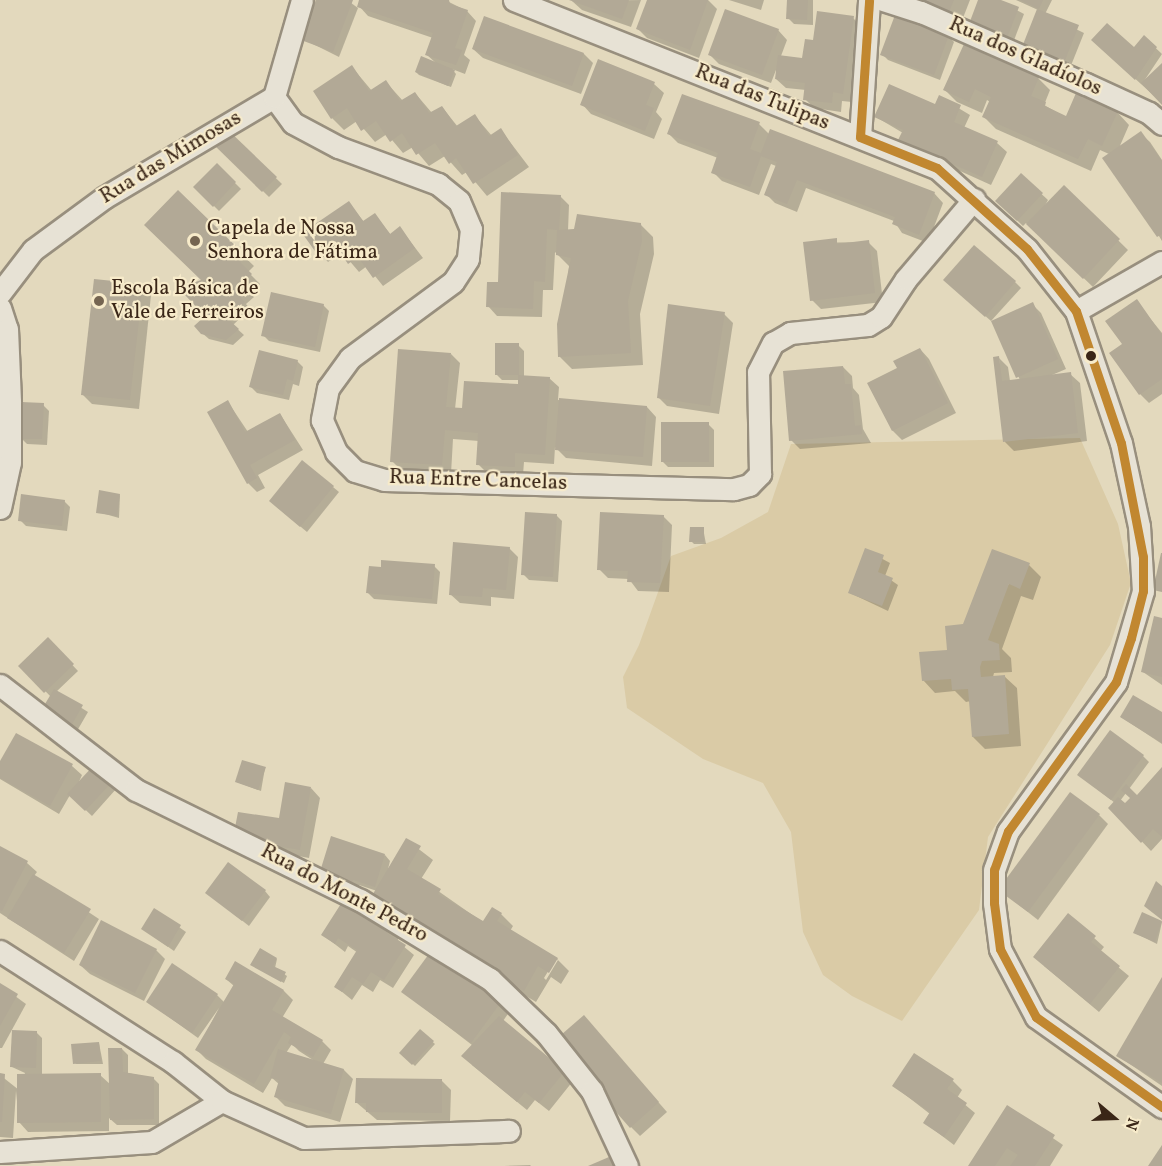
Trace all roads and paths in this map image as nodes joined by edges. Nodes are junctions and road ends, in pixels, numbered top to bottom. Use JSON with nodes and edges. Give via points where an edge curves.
{"nodes":[{"id":1,"x":302,"y":0,"type":"edge"},
{"id":2,"x":514,"y":0,"type":"edge"},
{"id":3,"x":869,"y":0,"type":"edge"},
{"id":4,"x":883,"y":0,"type":"edge"},
{"id":5,"x":274,"y":97,"type":"junction"},
{"id":6,"x":1162,"y":124,"type":"edge"},
{"id":7,"x":860,"y":137,"type":"junction"},
{"id":8,"x":974,"y":199,"type":"junction"},
{"id":9,"x":1162,"y":262,"type":"edge"},
{"id":10,"x":0,"y":293,"type":"edge"},
{"id":11,"x":0,"y":308,"type":"edge"},
{"id":12,"x":1076,"y":310,"type":"junction"},
{"id":13,"x":0,"y":508,"type":"edge"},
{"id":14,"x":0,"y":685,"type":"edge"},
{"id":15,"x":0,"y":951,"type":"edge"},
{"id":16,"x":222,"y":1101,"type":"junction"},
{"id":17,"x":1162,"y":1107,"type":"edge"},
{"id":18,"x":509,"y":1131,"type":"dead end"},
{"id":19,"x":0,"y":1152,"type":"edge"},
{"id":20,"x":627,"y":1166,"type":"edge"}],
"edges":[{"from":1,"to":5,"type":"street"},
{"from":2,"to":7,"type":"street","name":"Rua das Tulipas"},
{"from":3,"to":7,"type":"street"},
{"from":4,"to":6,"type":"street","name":"Rua dos Gladíolos","via":[[921,12],[1086,84],[1149,113]]},
{"from":5,"to":8,"type":"street","name":"Rua Entre Cancelas","via":[[293,123],[338,147],[438,184],[459,201],[471,229],[468,259],[453,282],[350,358],[328,388],[322,420],[336,452],[355,471],[384,480],[734,489],[749,485],[760,474],[758,372],[773,343],[790,333],[868,326],[881,317],[906,279]]},
{"from":5,"to":10,"type":"street","name":"Rua das Mimosas","via":[[105,197],[33,250]]},
{"from":7,"to":8,"type":"street","name":"Rua das Tulipas","via":[[937,168]]},
{"from":8,"to":12,"type":"street","name":"Rua das Tulipas","via":[[1027,249]]},
{"from":9,"to":12,"type":"street"},
{"from":11,"to":13,"type":"street","via":[[7,329],[10,402],[10,462]]},
{"from":12,"to":17,"type":"street","name":"Rua das Tulipas","via":[[1122,443],[1139,526],[1143,591],[1116,682],[1008,831],[994,870],[994,903],[1000,949],[1036,1017]]},
{"from":14,"to":20,"type":"street","name":"Rua do Monte Pedro","via":[[136,790],[360,900],[490,979],[546,1033],[592,1091]]},
{"from":15,"to":16,"type":"street","via":[[173,1062]]},
{"from":16,"to":18,"type":"street","via":[[304,1138]]},
{"from":16,"to":19,"type":"street","via":[[152,1142]]}]}
